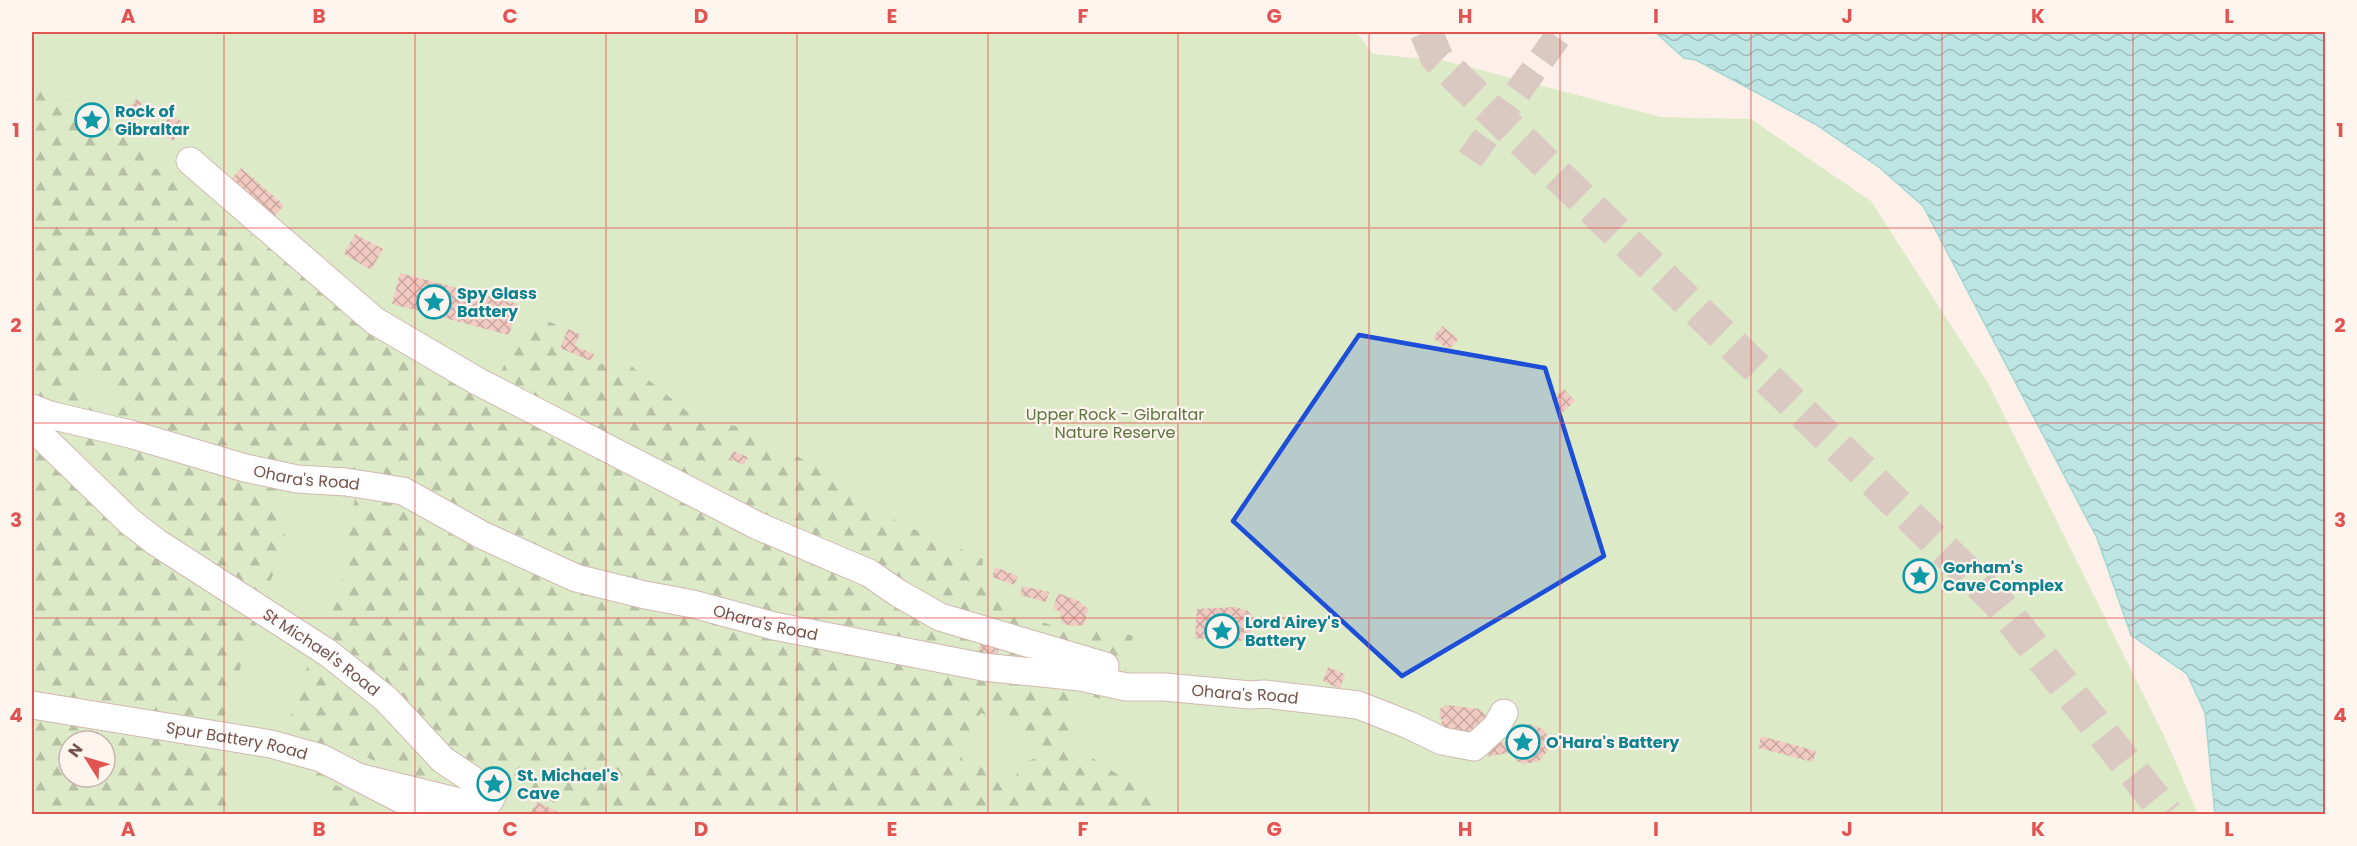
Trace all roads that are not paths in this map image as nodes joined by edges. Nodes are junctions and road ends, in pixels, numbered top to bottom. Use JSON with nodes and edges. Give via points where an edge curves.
{"nodes":[{"id":1,"x":190,"y":161,"type":"dead end"},
{"id":2,"x":32,"y":408,"type":"edge"},
{"id":3,"x":32,"y":427,"type":"edge"},
{"id":4,"x":1165,"y":687,"type":"junction"},
{"id":5,"x":32,"y":705,"type":"edge"},
{"id":6,"x":1504,"y":713,"type":"dead end"},
{"id":7,"x":358,"y":777,"type":"junction"},
{"id":8,"x":430,"y":814,"type":"edge"}],
"edges":[{"from":1,"to":4,"type":"street","via":[[375,321],[477,381],[758,526],[869,573],[940,617],[1092,664],[1137,672]]},
{"from":2,"to":4,"type":"street","name":"Ohara's Road","via":[[245,468],[297,479],[403,491],[547,566],[576,578],[645,595],[774,626],[983,667],[1081,677],[1126,687]]},
{"from":3,"to":7,"type":"street","name":"St Michael's Road","via":[[129,522],[328,653],[386,699],[443,760],[492,796],[487,805],[478,806]]},
{"from":4,"to":6,"type":"street","name":"Ohara's Road","via":[[1358,705],[1442,741],[1474,747],[1496,727]]},
{"from":5,"to":7,"type":"street","name":"Spur Battery Road","via":[[271,744],[321,758]]},
{"from":7,"to":8,"type":"street","name":"Spur Battery Road"}]}
